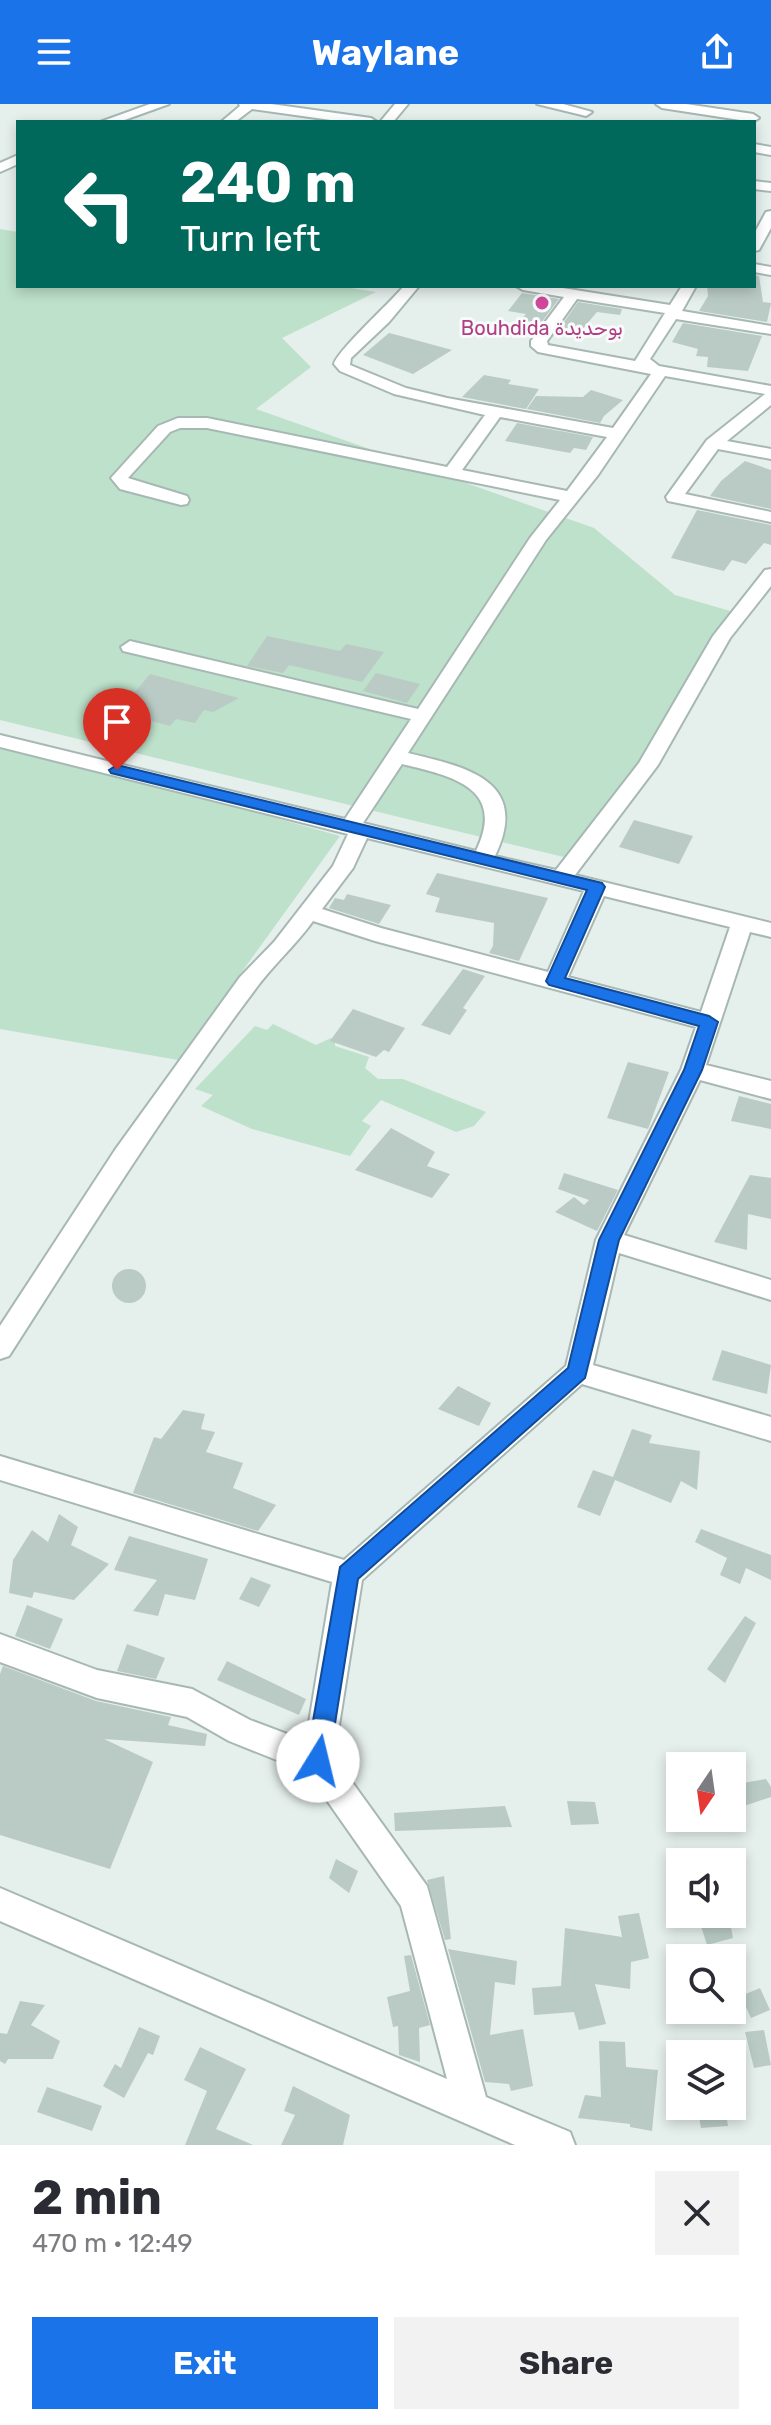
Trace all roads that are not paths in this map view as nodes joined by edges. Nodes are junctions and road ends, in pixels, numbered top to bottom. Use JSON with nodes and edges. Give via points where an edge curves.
{"nodes":[{"id":1,"x":163,"y":104,"type":"edge"},
{"id":2,"x":402,"y":104,"type":"edge"},
{"id":3,"x":543,"y":104,"type":"edge"},
{"id":4,"x":662,"y":104,"type":"edge"},
{"id":5,"x":249,"y":105,"type":"edge"},
{"id":6,"x":586,"y":113,"type":"edge"},
{"id":7,"x":759,"y":114,"type":"edge"},
{"id":8,"x":112,"y":120,"type":"edge"},
{"id":9,"x":230,"y":120,"type":"edge"},
{"id":10,"x":357,"y":120,"type":"edge"},
{"id":11,"x":388,"y":120,"type":"edge"},
{"id":12,"x":771,"y":215,"type":"edge"},
{"id":13,"x":756,"y":243,"type":"edge"},
{"id":14,"x":410,"y":288,"type":"edge"},
{"id":15,"x":536,"y":288,"type":"edge"},
{"id":16,"x":688,"y":288,"type":"edge"},
{"id":17,"x":598,"y":292,"type":"edge"},
{"id":18,"x":573,"y":294,"type":"junction"},
{"id":19,"x":674,"y":312,"type":"junction"},
{"id":20,"x":771,"y":330,"type":"edge"},
{"id":21,"x":659,"y":373,"type":"junction"},
{"id":22,"x":771,"y":394,"type":"edge"},
{"id":23,"x":494,"y":414,"type":"junction"},
{"id":24,"x":617,"y":434,"type":"junction"},
{"id":25,"x":713,"y":443,"type":"junction"},
{"id":26,"x":771,"y":454,"type":"edge"},
{"id":27,"x":451,"y":473,"type":"junction"},
{"id":28,"x":571,"y":497,"type":"junction"},
{"id":29,"x":181,"y":500,"type":"dead end"},
{"id":30,"x":771,"y":517,"type":"edge"},
{"id":31,"x":771,"y":574,"type":"edge"},
{"id":32,"x":130,"y":647,"type":"dead end"},
{"id":33,"x":425,"y":717,"type":"junction"},
{"id":34,"x":0,"y":741,"type":"edge"},
{"id":35,"x":398,"y":757,"type":"junction"},
{"id":36,"x":355,"y":830,"type":"junction"},
{"id":37,"x":483,"y":859,"type":"junction"},
{"id":38,"x":561,"y":878,"type":"junction"},
{"id":39,"x":597,"y":887,"type":"junction"},
{"id":40,"x":308,"y":912,"type":"junction"},
{"id":41,"x":742,"y":923,"type":"junction"},
{"id":42,"x":771,"y":930,"type":"edge"},
{"id":43,"x":555,"y":981,"type":"junction"},
{"id":44,"x":709,"y":1022,"type":"junction"},
{"id":45,"x":693,"y":1070,"type":"junction"},
{"id":46,"x":771,"y":1090,"type":"edge"},
{"id":47,"x":609,"y":1240,"type":"junction"},
{"id":48,"x":771,"y":1290,"type":"edge"},
{"id":49,"x":0,"y":1348,"type":"edge"},
{"id":50,"x":578,"y":1372,"type":"junction"},
{"id":51,"x":771,"y":1429,"type":"edge"},
{"id":52,"x":0,"y":1468,"type":"edge"},
{"id":53,"x":348,"y":1574,"type":"junction"},
{"id":54,"x":0,"y":1648,"type":"edge"},
{"id":55,"x":318,"y":1761,"type":"junction"},
{"id":56,"x":0,"y":1904,"type":"edge"},
{"id":57,"x":471,"y":2105,"type":"junction"},
{"id":58,"x":557,"y":2145,"type":"edge"}],
"edges":[{"from":1,"to":8,"type":"street"},
{"from":2,"to":11,"type":"street"},
{"from":3,"to":6,"type":"street"},
{"from":4,"to":7,"type":"street"},
{"from":5,"to":9,"type":"street"},
{"from":5,"to":10,"type":"street"},
{"from":12,"to":13,"type":"street"},
{"from":14,"to":23,"type":"street","via":[[342,364],[400,391]]},
{"from":15,"to":18,"type":"street"},
{"from":16,"to":19,"type":"street"},
{"from":17,"to":18,"type":"street"},
{"from":17,"to":19,"type":"street"},
{"from":18,"to":21,"type":"street","via":[[539,346]]},
{"from":19,"to":20,"type":"street"},
{"from":19,"to":21,"type":"street","via":[[642,360]]},
{"from":21,"to":22,"type":"street"},
{"from":21,"to":24,"type":"street"},
{"from":22,"to":25,"type":"street"},
{"from":23,"to":24,"type":"street"},
{"from":23,"to":27,"type":"street"},
{"from":24,"to":28,"type":"street"},
{"from":25,"to":26,"type":"street"},
{"from":25,"to":30,"type":"street","via":[[674,497]]},
{"from":27,"to":28,"type":"street"},
{"from":27,"to":29,"type":"street","via":[[207,423],[178,423],[164,429],[119,478],[126,485]]},
{"from":28,"to":33,"type":"street"},
{"from":31,"to":38,"type":"street","via":[[722,636],[648,765]]},
{"from":32,"to":33,"type":"street"},
{"from":33,"to":35,"type":"street"},
{"from":34,"to":36,"type":"street"},
{"from":35,"to":36,"type":"street"},
{"from":35,"to":37,"type":"street","via":[[454,772],[488,794],[497,817]]},
{"from":36,"to":37,"type":"street"},
{"from":36,"to":40,"type":"street","via":[[342,868]]},
{"from":37,"to":38,"type":"street"},
{"from":38,"to":39,"type":"street"},
{"from":39,"to":41,"type":"street"},
{"from":39,"to":43,"type":"street"},
{"from":40,"to":43,"type":"street"},
{"from":40,"to":49,"type":"street","via":[[248,982],[174,1086]]},
{"from":41,"to":42,"type":"street"},
{"from":41,"to":44,"type":"street"},
{"from":43,"to":44,"type":"street"},
{"from":44,"to":45,"type":"street"},
{"from":45,"to":46,"type":"street"},
{"from":45,"to":47,"type":"street"},
{"from":47,"to":48,"type":"street"},
{"from":47,"to":50,"type":"street"},
{"from":50,"to":51,"type":"street"},
{"from":50,"to":53,"type":"street"},
{"from":52,"to":53,"type":"street"},
{"from":53,"to":55,"type":"street"},
{"from":54,"to":55,"type":"street","via":[[97,1684],[192,1704],[240,1731]]},
{"from":55,"to":57,"type":"street","via":[[415,1898]]},
{"from":56,"to":57,"type":"street"},
{"from":57,"to":58,"type":"street"}]}
